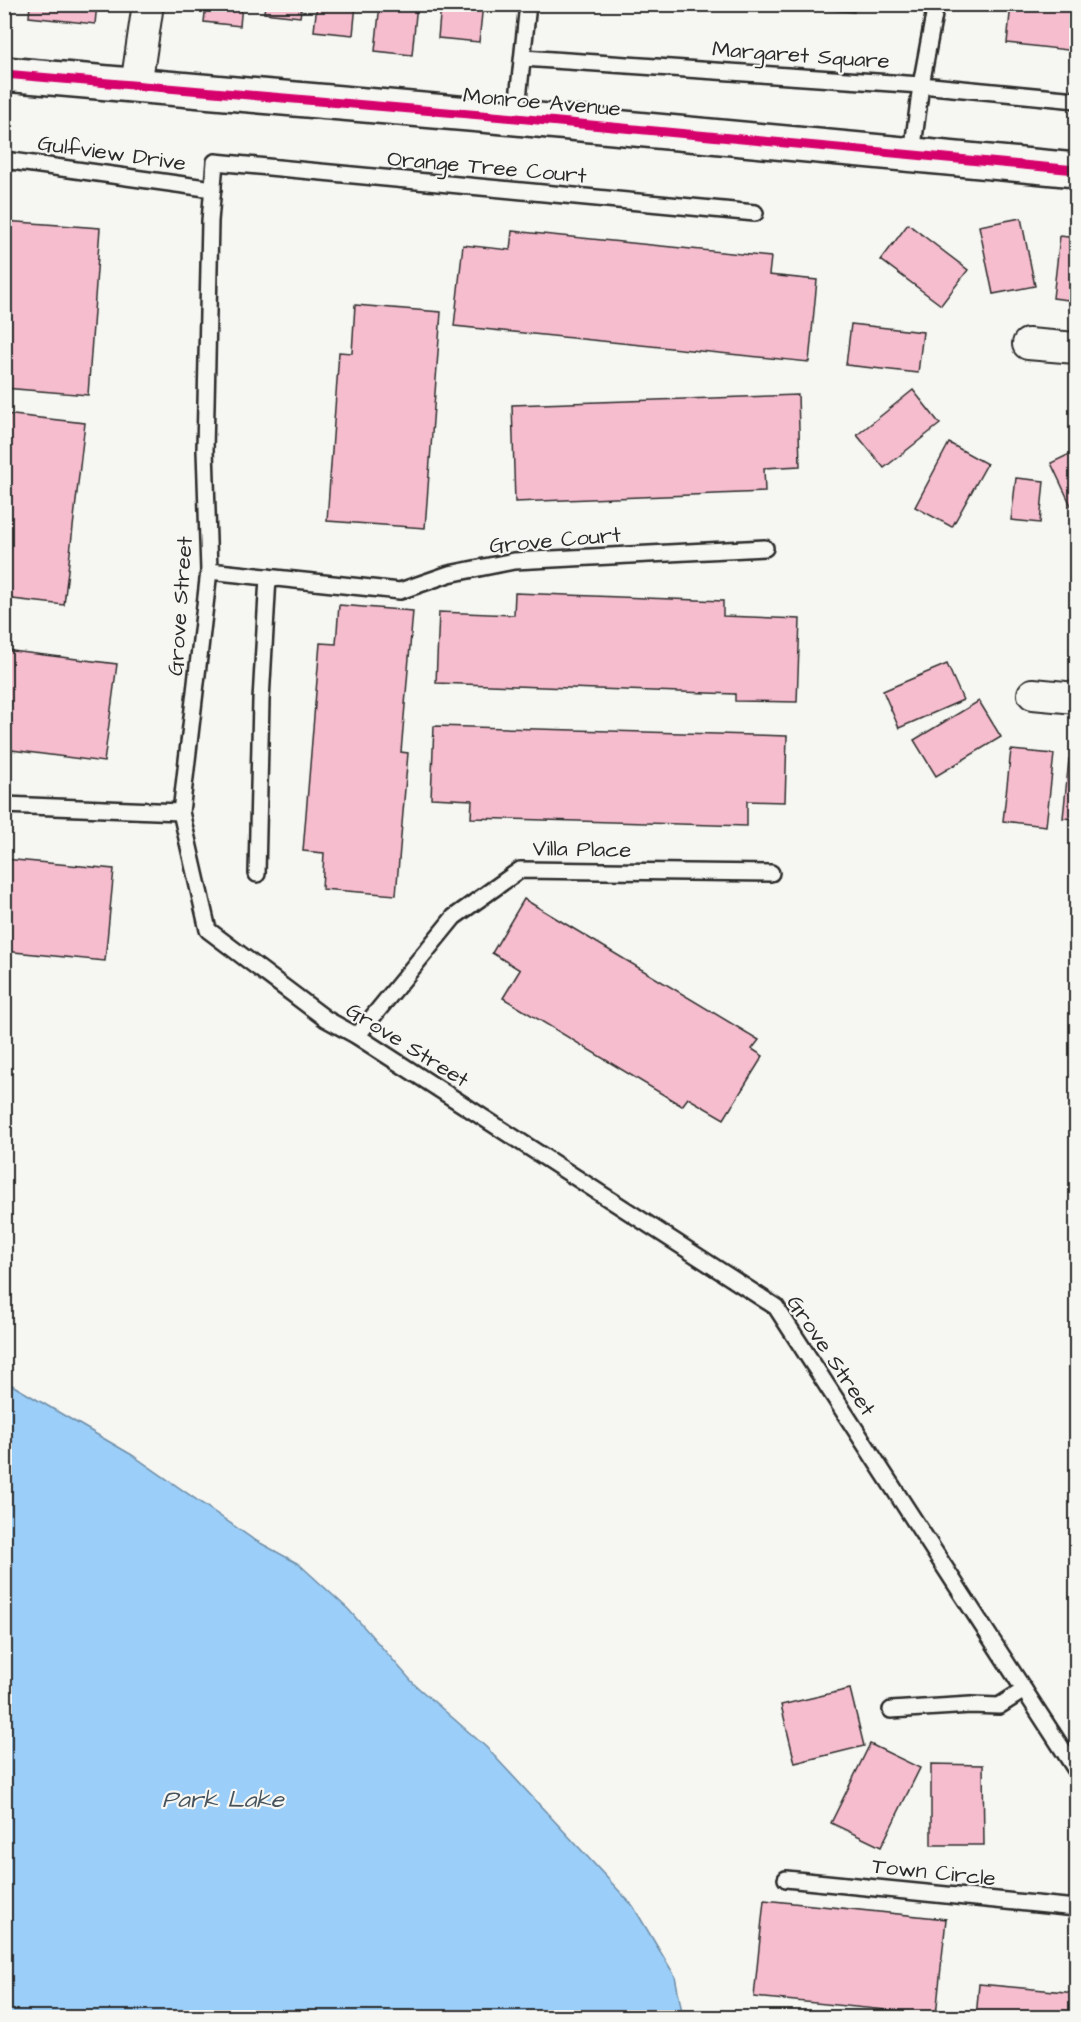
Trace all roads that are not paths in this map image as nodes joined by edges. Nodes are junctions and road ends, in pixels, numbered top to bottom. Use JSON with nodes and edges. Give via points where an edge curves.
{"nodes":[{"id":1,"x":148,"y":4,"type":"edge"},
{"id":2,"x":528,"y":4,"type":"edge"},
{"id":3,"x":936,"y":4,"type":"edge"},
{"id":4,"x":523,"y":58,"type":"junction"},
{"id":5,"x":4,"y":74,"type":"edge"},
{"id":6,"x":921,"y":85,"type":"junction"},
{"id":7,"x":136,"y":86,"type":"junction"},
{"id":8,"x":1077,"y":100,"type":"edge"},
{"id":9,"x":516,"y":118,"type":"junction"},
{"id":10,"x":912,"y":154,"type":"junction"},
{"id":11,"x":4,"y":160,"type":"edge"},
{"id":12,"x":215,"y":162,"type":"joint"},
{"id":13,"x":1077,"y":170,"type":"edge"},
{"id":14,"x":213,"y":189,"type":"junction"},
{"id":15,"x":755,"y":213,"type":"dead end"},
{"id":16,"x":1028,"y":344,"type":"dead end"},
{"id":17,"x":1077,"y":348,"type":"edge"},
{"id":18,"x":765,"y":548,"type":"dead end"},
{"id":19,"x":209,"y":571,"type":"junction"},
{"id":20,"x":268,"y":577,"type":"junction"},
{"id":21,"x":1033,"y":694,"type":"dead end"},
{"id":22,"x":1077,"y":698,"type":"edge"},
{"id":23,"x":4,"y":805,"type":"edge"},
{"id":24,"x":182,"y":812,"type":"junction"},
{"id":25,"x":771,"y":873,"type":"dead end"},
{"id":26,"x":257,"y":874,"type":"dead end"},
{"id":27,"x":357,"y":1036,"type":"junction"},
{"id":28,"x":1024,"y":1690,"type":"junction"},
{"id":29,"x":891,"y":1710,"type":"dead end"},
{"id":30,"x":1077,"y":1770,"type":"edge"},
{"id":31,"x":786,"y":1879,"type":"dead end"},
{"id":32,"x":1077,"y":1908,"type":"edge"}],
"edges":[{"from":1,"to":7,"type":"street"},
{"from":2,"to":4,"type":"lane"},
{"from":3,"to":6,"type":"lane"},
{"from":4,"to":6,"type":"lane","name":"Margaret Square"},
{"from":4,"to":9,"type":"lane"},
{"from":5,"to":7,"type":"street","name":"Monroe Avenue"},
{"from":6,"to":8,"type":"lane","name":"Margaret Square"},
{"from":6,"to":10,"type":"lane"},
{"from":7,"to":9,"type":"street","name":"Monroe Avenue"},
{"from":9,"to":10,"type":"street","name":"Monroe Avenue"},
{"from":10,"to":13,"type":"street","name":"Monroe Avenue"},
{"from":11,"to":14,"type":"lane","name":"Gulfview Drive"},
{"from":12,"to":14,"type":"lane","name":"Grove Street"},
{"from":12,"to":15,"type":"lane","name":"Orange Tree Court"},
{"from":14,"to":19,"type":"lane","name":"Grove Street","via":[[205,450]]},
{"from":16,"to":17,"type":"street"},
{"from":18,"to":20,"type":"lane","name":"Grove Court","via":[[514,561],[448,574],[400,591]]},
{"from":19,"to":20,"type":"lane","name":"Grove Court"},
{"from":19,"to":24,"type":"lane","name":"Grove Street"},
{"from":20,"to":26,"type":"lane"},
{"from":21,"to":22,"type":"street"},
{"from":23,"to":24,"type":"lane"},
{"from":24,"to":27,"type":"lane","name":"Grove Street","via":[[208,930],[326,1019]]},
{"from":25,"to":27,"type":"lane","name":"Villa Place","via":[[520,870],[454,917]]},
{"from":27,"to":28,"type":"lane","name":"Grove Street","via":[[776,1307]]},
{"from":28,"to":29,"type":"lane","via":[[999,1706]]},
{"from":28,"to":30,"type":"lane","name":"Grove Street"},
{"from":31,"to":32,"type":"lane","name":"Town Circle"}]}
